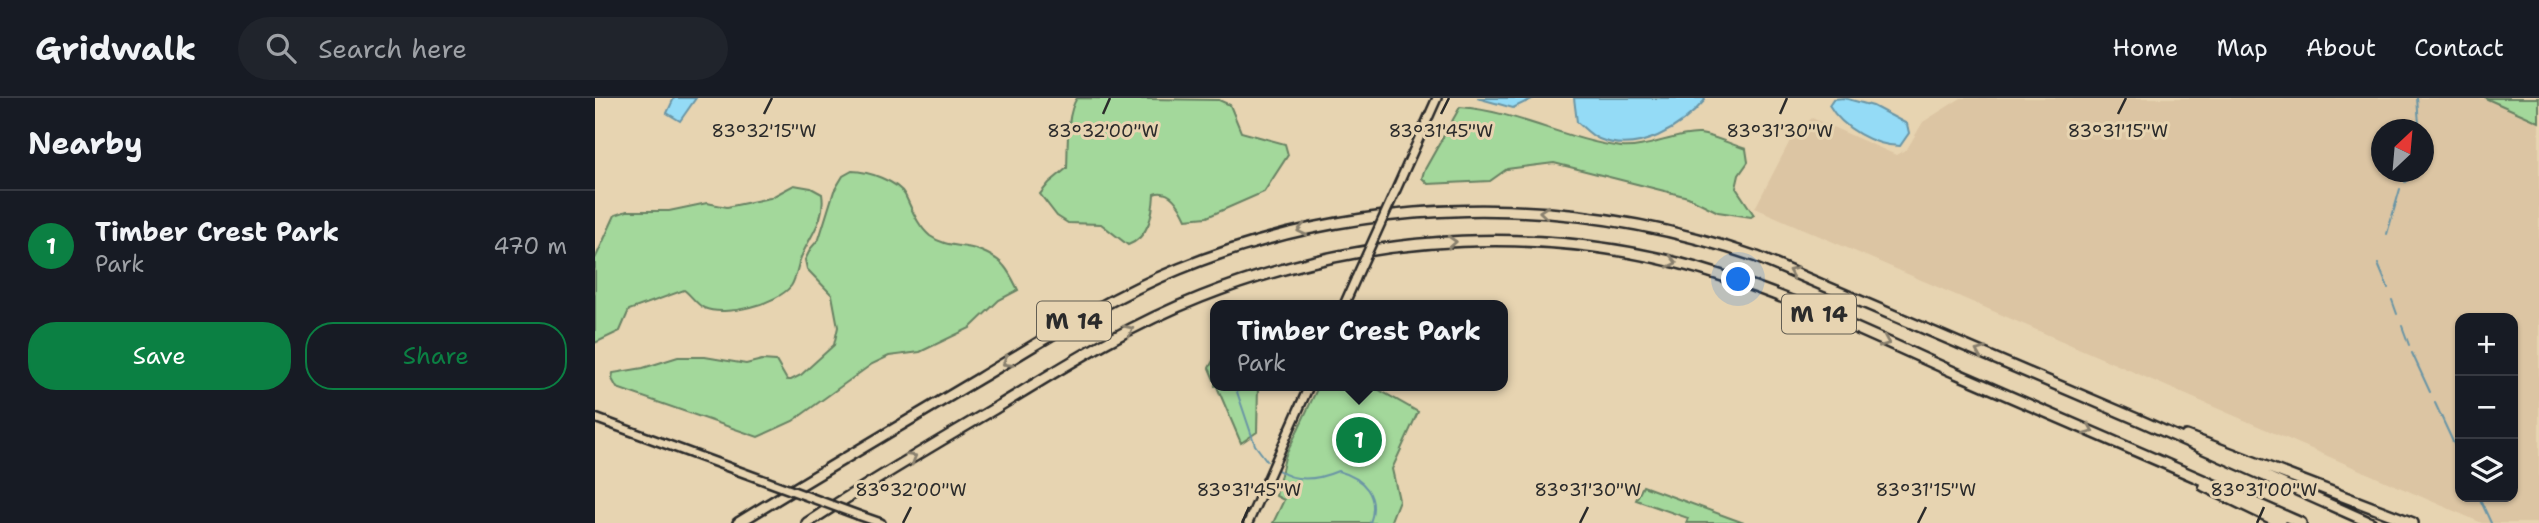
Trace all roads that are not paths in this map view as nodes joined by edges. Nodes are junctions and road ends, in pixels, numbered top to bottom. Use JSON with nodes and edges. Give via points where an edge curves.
{"nodes":[{"id":1,"x":1437,"y":98,"type":"edge"},
{"id":2,"x":1346,"y":300,"type":"edge"},
{"id":3,"x":1307,"y":391,"type":"edge"},
{"id":4,"x":595,"y":418,"type":"edge"},
{"id":5,"x":2139,"y":420,"type":"junction"},
{"id":6,"x":2156,"y":459,"type":"junction"},
{"id":7,"x":739,"y":523,"type":"edge"},
{"id":8,"x":807,"y":523,"type":"edge"},
{"id":9,"x":881,"y":523,"type":"edge"},
{"id":10,"x":1248,"y":523,"type":"edge"},
{"id":11,"x":2281,"y":523,"type":"edge"},
{"id":12,"x":2301,"y":523,"type":"edge"},
{"id":13,"x":2371,"y":523,"type":"edge"},
{"id":14,"x":2413,"y":523,"type":"edge"}],
"edges":[{"from":1,"to":2,"type":"street","bridge":true},
{"from":3,"to":10,"type":"street"},
{"from":4,"to":9,"type":"street","bridge":true},
{"from":5,"to":7,"type":"highway","number":"M 14","one_way":true,"via":[[1757,257],[1696,238],[1576,215],[1509,210],[1420,212],[1291,232],[1149,282],[1086,314]]},
{"from":5,"to":13,"type":"highway","number":"M 14"},
{"from":5,"to":14,"type":"highway"},
{"from":8,"to":6,"type":"highway","number":"M 14","one_way":true,"via":[[1093,349],[1178,306],[1313,262],[1459,242],[1581,245],[1724,276]]},
{"from":6,"to":11,"type":"highway"},
{"from":6,"to":12,"type":"highway","number":"M 14"}]}
